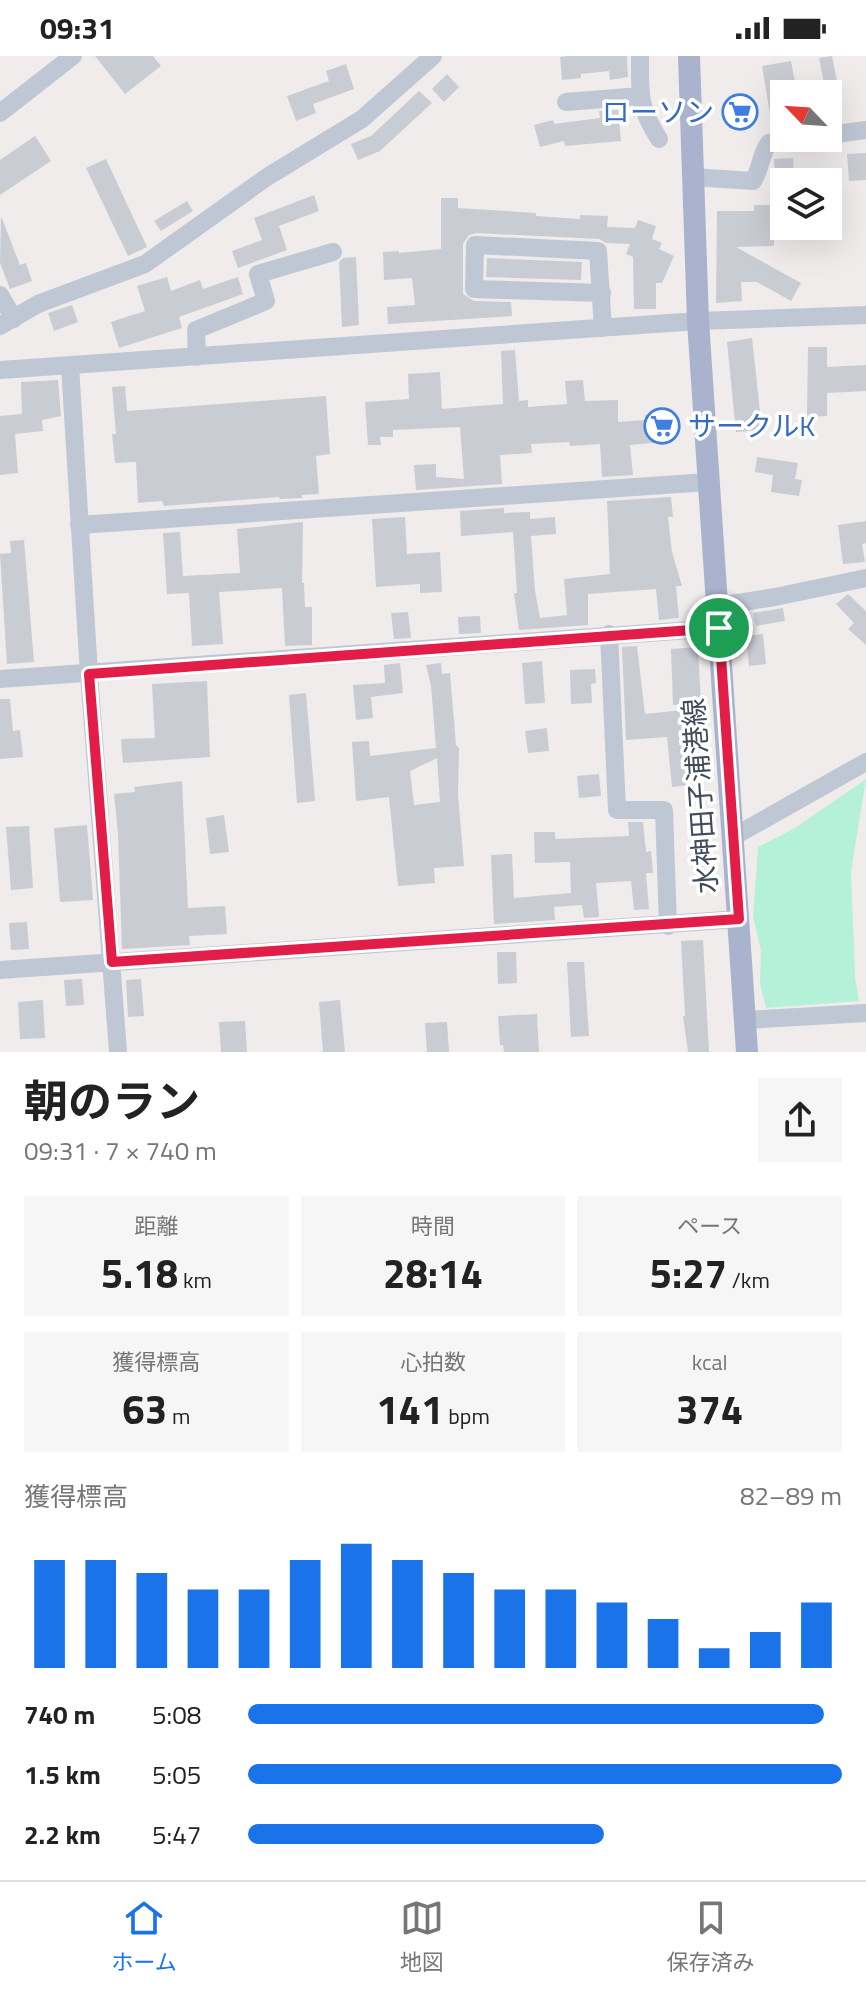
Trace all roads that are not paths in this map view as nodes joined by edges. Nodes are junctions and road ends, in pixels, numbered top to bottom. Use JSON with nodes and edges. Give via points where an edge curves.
{"nodes":[{"id":1,"x":73,"y":56,"type":"edge"},
{"id":2,"x":433,"y":56,"type":"edge"},
{"id":3,"x":640,"y":56,"type":"edge"},
{"id":4,"x":689,"y":56,"type":"edge"},
{"id":5,"x":640,"y":96,"type":"junction"},
{"id":6,"x":566,"y":102,"type":"dead end"},
{"id":7,"x":0,"y":113,"type":"edge"},
{"id":8,"x":866,"y":130,"type":"edge"},
{"id":9,"x":842,"y":133,"type":"edge"},
{"id":10,"x":659,"y":139,"type":"dead end"},
{"id":11,"x":770,"y":143,"type":"edge"},
{"id":12,"x":692,"y":177,"type":"junction"},
{"id":13,"x":333,"y":252,"type":"dead end"},
{"id":14,"x":602,"y":293,"type":"junction"},
{"id":15,"x":0,"y":295,"type":"edge"},
{"id":16,"x":866,"y":315,"type":"edge"},
{"id":17,"x":698,"y":321,"type":"junction"},
{"id":18,"x":7,"y":322,"type":"edge"},
{"id":19,"x":603,"y":328,"type":"junction"},
{"id":20,"x":197,"y":357,"type":"junction"},
{"id":21,"x":70,"y":366,"type":"junction"},
{"id":22,"x":0,"y":370,"type":"edge"},
{"id":23,"x":708,"y":482,"type":"junction"},
{"id":24,"x":79,"y":525,"type":"junction"},
{"id":25,"x":866,"y":578,"type":"edge"},
{"id":26,"x":719,"y":617,"type":"junction"},
{"id":27,"x":609,"y":634,"type":"junction"},
{"id":28,"x":89,"y":674,"type":"junction"},
{"id":29,"x":0,"y":679,"type":"edge"},
{"id":30,"x":866,"y":762,"type":"edge"},
{"id":31,"x":733,"y":837,"type":"junction"},
{"id":32,"x":739,"y":919,"type":"junction"},
{"id":33,"x":668,"y":926,"type":"junction"},
{"id":34,"x":112,"y":962,"type":"junction"},
{"id":35,"x":0,"y":970,"type":"edge"},
{"id":36,"x":866,"y":1013,"type":"edge"},
{"id":37,"x":745,"y":1020,"type":"junction"},
{"id":38,"x":118,"y":1052,"type":"edge"},
{"id":39,"x":747,"y":1052,"type":"edge"}],
"edges":[{"from":1,"to":7,"type":"street"},
{"from":2,"to":18,"type":"street","via":[[362,119],[267,177],[145,264],[38,304]]},
{"from":3,"to":5,"type":"street"},
{"from":4,"to":12,"type":"main road","name":"水神田子浦港線"},
{"from":5,"to":6,"type":"street"},
{"from":5,"to":10,"type":"street"},
{"from":8,"to":9,"type":"street"},
{"from":11,"to":12,"type":"street","via":[[753,181]]},
{"from":12,"to":17,"type":"main road","name":"水神田子浦港線"},
{"from":13,"to":20,"type":"street","via":[[258,274],[266,301],[196,330]]},
{"from":14,"to":14,"type":"street","via":[[474,289],[475,245],[598,251]]},
{"from":14,"to":19,"type":"street"},
{"from":15,"to":18,"type":"street"},
{"from":16,"to":17,"type":"street"},
{"from":17,"to":19,"type":"street"},
{"from":17,"to":23,"type":"main road","name":"水神田子浦港線"},
{"from":19,"to":20,"type":"street"},
{"from":20,"to":21,"type":"street"},
{"from":21,"to":22,"type":"street"},
{"from":21,"to":24,"type":"street"},
{"from":23,"to":24,"type":"street"},
{"from":23,"to":26,"type":"main road","name":"水神田子浦港線"},
{"from":24,"to":28,"type":"street"},
{"from":25,"to":26,"type":"street","via":[[775,597]]},
{"from":26,"to":27,"type":"street"},
{"from":26,"to":31,"type":"main road","name":"水神田子浦港線"},
{"from":27,"to":28,"type":"street"},
{"from":27,"to":33,"type":"street","via":[[617,810],[664,810]]},
{"from":28,"to":29,"type":"street"},
{"from":28,"to":34,"type":"street"},
{"from":30,"to":31,"type":"street"},
{"from":31,"to":32,"type":"main road","name":"水神田子浦港線"},
{"from":32,"to":33,"type":"street"},
{"from":32,"to":37,"type":"main road","name":"水神田子浦港線"},
{"from":33,"to":34,"type":"street"},
{"from":34,"to":35,"type":"street"},
{"from":34,"to":38,"type":"street"},
{"from":36,"to":37,"type":"street"},
{"from":37,"to":39,"type":"main road","name":"水神田子浦港線"}]}
